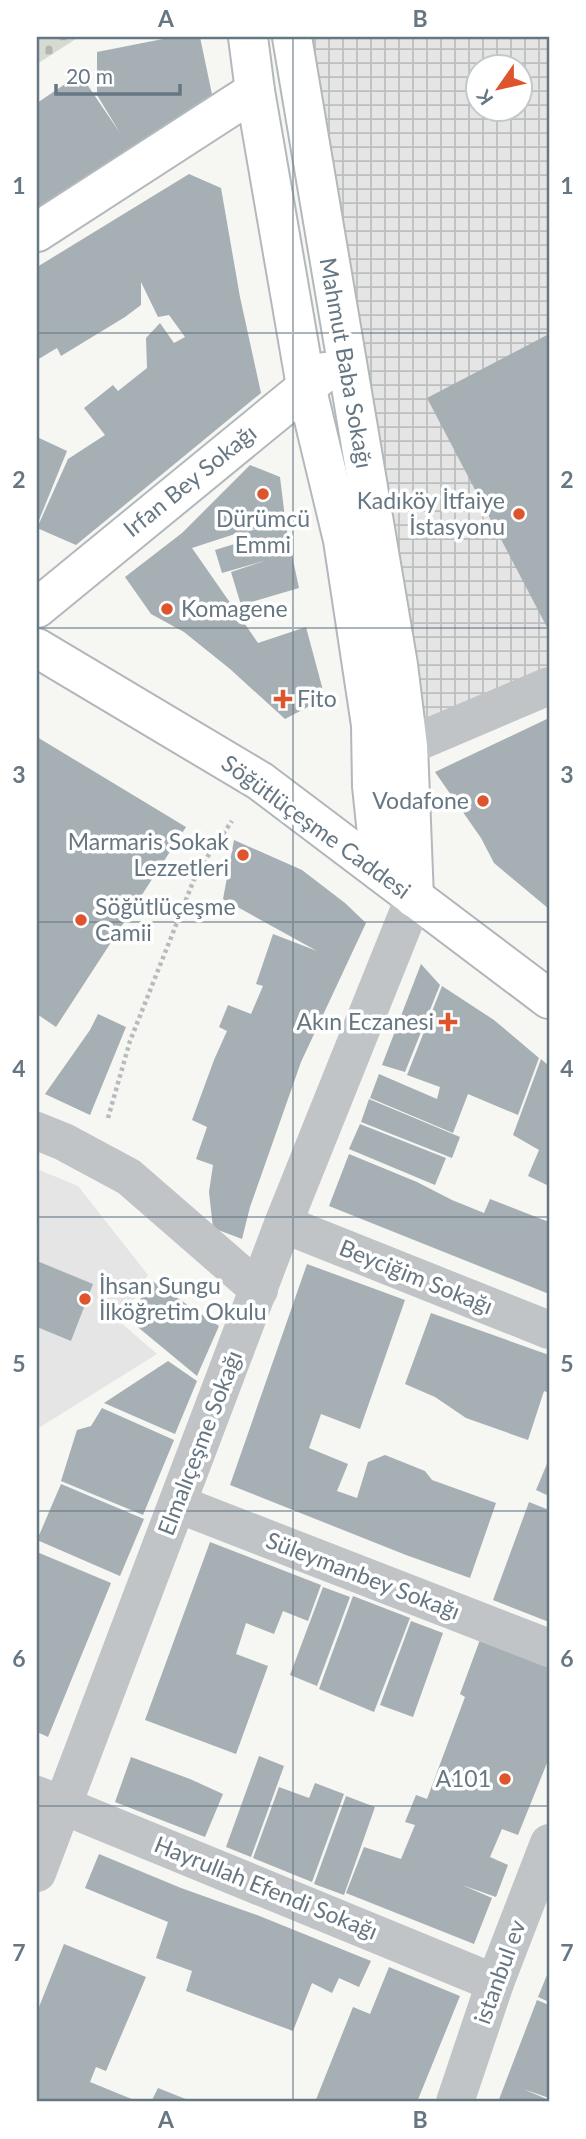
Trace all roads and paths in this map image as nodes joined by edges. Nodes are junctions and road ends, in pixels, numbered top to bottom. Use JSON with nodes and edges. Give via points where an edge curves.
{"nodes":[{"id":1,"x":248,"y":37,"type":"edge"},
{"id":2,"x":292,"y":37,"type":"edge"},
{"id":3,"x":255,"y":91,"type":"junction"},
{"id":4,"x":37,"y":232,"type":"edge"},
{"id":5,"x":345,"y":357,"type":"junction"},
{"id":6,"x":306,"y":386,"type":"junction"},
{"id":7,"x":37,"y":608,"type":"edge"},
{"id":8,"x":37,"y":648,"type":"edge"},
{"id":9,"x":549,"y":686,"type":"edge"},
{"id":10,"x":408,"y":746,"type":"junction"},
{"id":11,"x":232,"y":821,"type":"dead end"},
{"id":12,"x":381,"y":872,"type":"junction"},
{"id":13,"x":414,"y":898,"type":"junction"},
{"id":14,"x":549,"y":999,"type":"edge"},
{"id":15,"x":37,"y":1132,"type":"edge"},
{"id":16,"x":97,"y":1160,"type":"junction"},
{"id":17,"x":283,"y":1224,"type":"junction"},
{"id":18,"x":259,"y":1290,"type":"junction"},
{"id":19,"x":549,"y":1330,"type":"edge"},
{"id":20,"x":177,"y":1504,"type":"junction"},
{"id":21,"x":549,"y":1648,"type":"edge"},
{"id":22,"x":50,"y":1800,"type":"edge"},
{"id":23,"x":549,"y":1843,"type":"edge"},
{"id":24,"x":37,"y":1873,"type":"edge"},
{"id":25,"x":495,"y":1983,"type":"junction"},
{"id":26,"x":455,"y":2102,"type":"edge"}],
"edges":[{"from":1,"to":3,"type":"street","name":"Mahmut Baba Sokağı"},
{"from":2,"to":5,"type":"street","name":"Mahmut Baba Sokağı"},
{"from":3,"to":4,"type":"street"},
{"from":3,"to":6,"type":"street","name":"Mahmut Baba Sokağı"},
{"from":5,"to":6,"type":"street","name":"Irfan Bey Sokağı"},
{"from":5,"to":10,"type":"street","name":"Mahmut Baba Sokağı"},
{"from":6,"to":7,"type":"street","name":"Irfan Bey Sokağı"},
{"from":6,"to":12,"type":"street","name":"Mahmut Baba Sokağı","via":[[343,540],[371,725]]},
{"from":8,"to":12,"type":"street","name":"Söğütlüçeşme Caddesi","via":[[260,781]]},
{"from":9,"to":10,"type":"street"},
{"from":10,"to":13,"type":"street","name":"Mahmut Baba Sokağı"},
{"from":11,"to":16,"type":"path","via":[[197,872],[130,1041]]},
{"from":12,"to":13,"type":"street","name":"Söğütlüçeşme Caddesi"},
{"from":13,"to":14,"type":"street","name":"Söğütlüçeşme Caddesi"},
{"from":13,"to":17,"type":"street","name":"Elmalıçeşme Sokağı"},
{"from":15,"to":16,"type":"street"},
{"from":16,"to":18,"type":"street","via":[[129,1177]]},
{"from":17,"to":18,"type":"street","name":"Elmalıçeşme Sokağı"},
{"from":17,"to":19,"type":"street","name":"Beyciğim Sokağı"},
{"from":18,"to":20,"type":"street","name":"Elmalıçeşme Sokağı"},
{"from":20,"to":21,"type":"street","name":"Süleymanbey Sokağı"},
{"from":20,"to":22,"type":"street","name":"Elmalıçeşme Sokağı"},
{"from":22,"to":24,"type":"street","name":"Elmalıçeşme Sokağı"},
{"from":22,"to":25,"type":"street","name":"Hayrullah Efendi Sokağı"},
{"from":23,"to":25,"type":"street","name":"istanbul ev"},
{"from":25,"to":26,"type":"street","name":"istanbul ev"}]}
